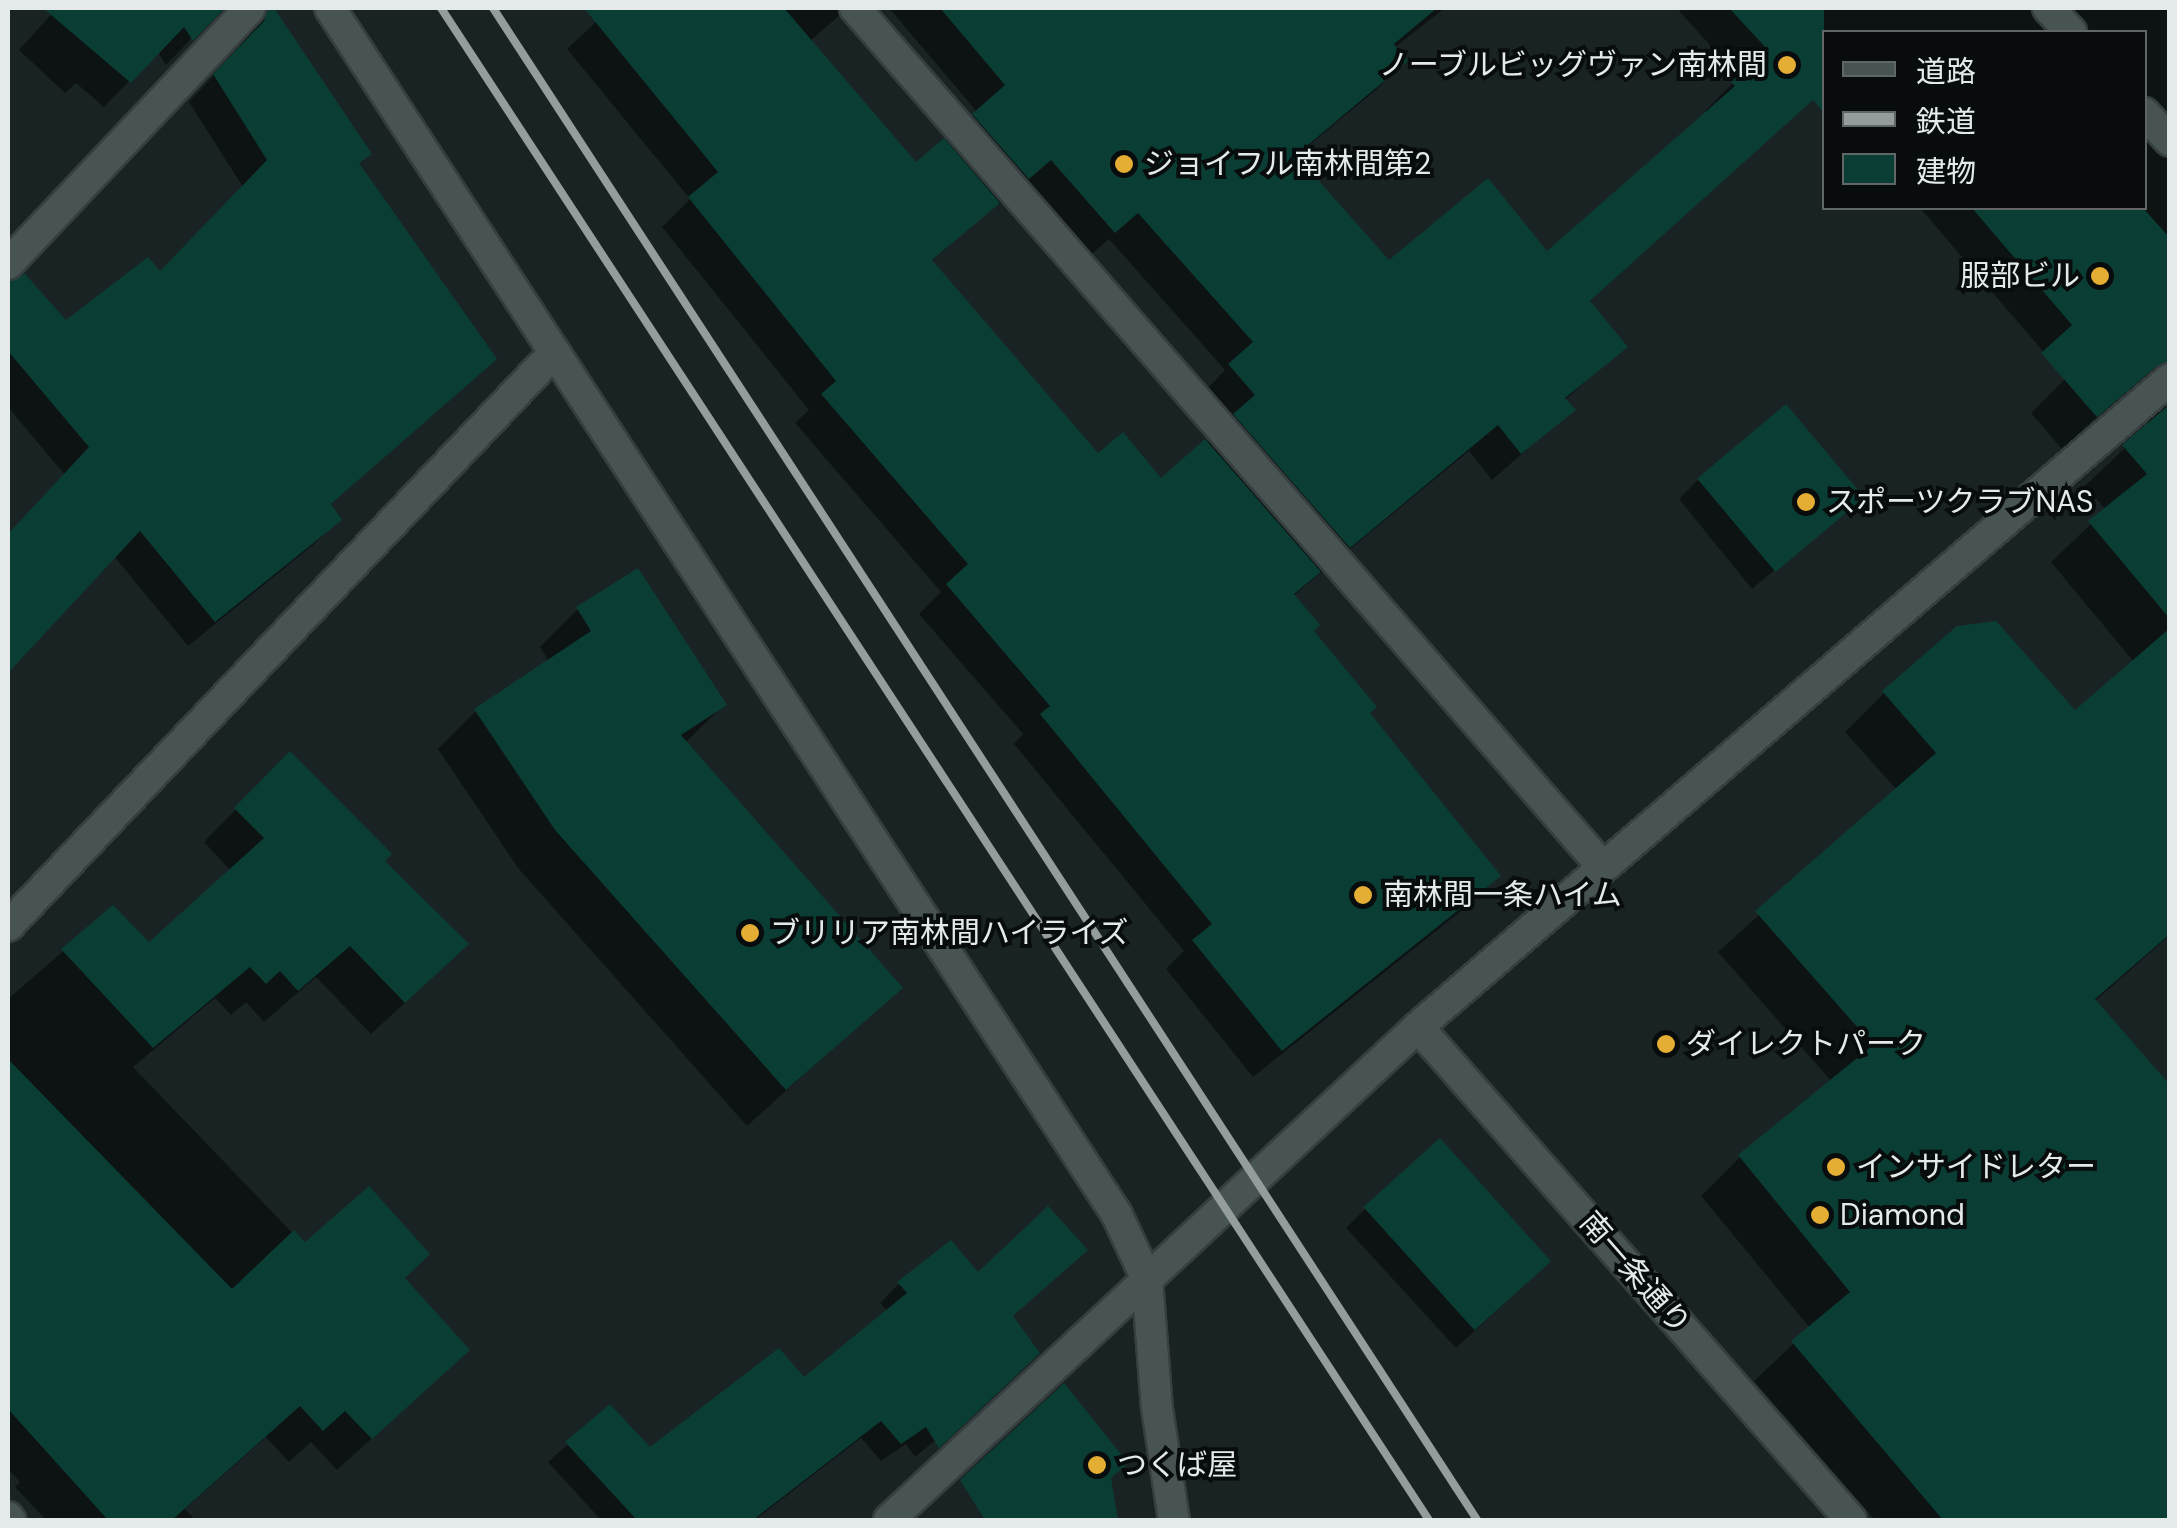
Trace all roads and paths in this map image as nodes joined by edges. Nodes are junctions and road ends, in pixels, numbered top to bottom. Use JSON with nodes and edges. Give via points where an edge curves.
{"nodes":[{"id":1,"x":250,"y":8,"type":"edge"},
{"id":2,"x":330,"y":8,"type":"edge"},
{"id":3,"x":855,"y":8,"type":"edge"},
{"id":4,"x":2147,"y":116,"type":"edge"},
{"id":5,"x":2170,"y":140,"type":"edge"},
{"id":6,"x":8,"y":264,"type":"edge"},
{"id":7,"x":554,"y":353,"type":"junction"},
{"id":8,"x":2170,"y":379,"type":"edge"},
{"id":9,"x":1602,"y":866,"type":"junction"},
{"id":10,"x":8,"y":926,"type":"edge"},
{"id":11,"x":1418,"y":1027,"type":"junction"},
{"id":12,"x":1147,"y":1279,"type":"junction"},
{"id":13,"x":889,"y":1520,"type":"edge"},
{"id":14,"x":1174,"y":1520,"type":"edge"},
{"id":15,"x":1851,"y":1520,"type":"edge"}],
"edges":[{"from":1,"to":6,"type":"street"},
{"from":2,"to":7,"type":"street"},
{"from":3,"to":9,"type":"street"},
{"from":4,"to":5,"type":"street"},
{"from":7,"to":10,"type":"street"},
{"from":7,"to":12,"type":"street","via":[[1117,1215]]},
{"from":8,"to":9,"type":"street"},
{"from":9,"to":11,"type":"street"},
{"from":11,"to":12,"type":"street"},
{"from":11,"to":15,"type":"street","name":"南一条通り"},
{"from":12,"to":13,"type":"street"},
{"from":12,"to":14,"type":"street"}]}
